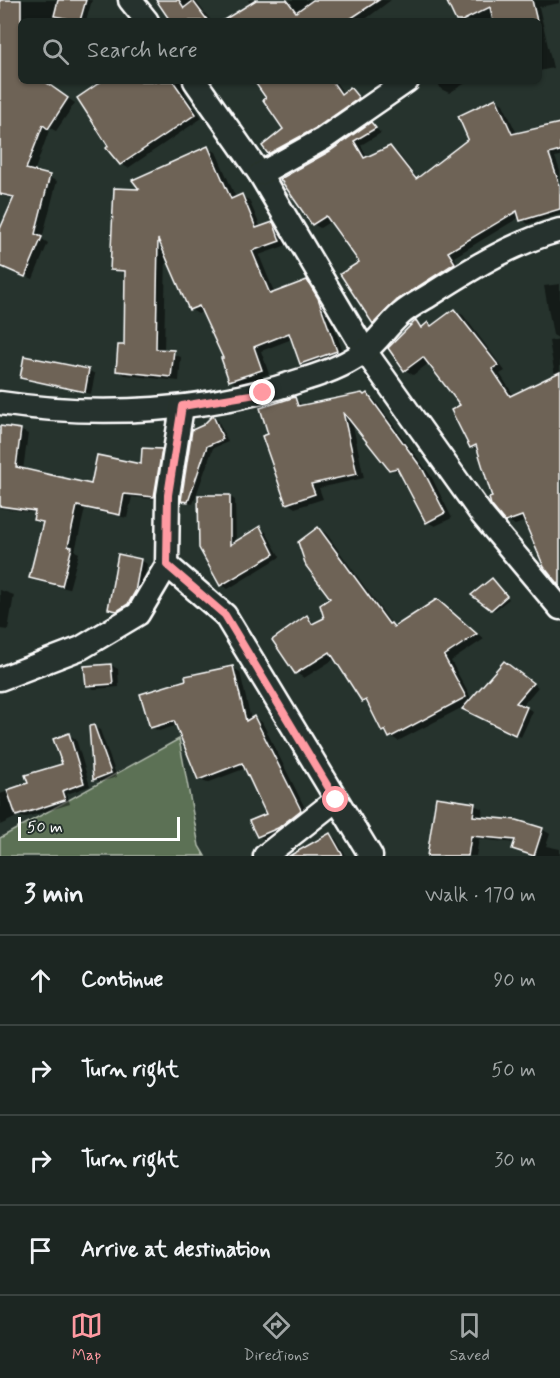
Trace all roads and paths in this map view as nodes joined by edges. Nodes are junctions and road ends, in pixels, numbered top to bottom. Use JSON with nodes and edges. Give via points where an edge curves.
{"nodes":[{"id":1,"x":130,"y":0,"type":"edge"},
{"id":2,"x":145,"y":18,"type":"edge"},
{"id":3,"x":197,"y":84,"type":"edge"},
{"id":4,"x":403,"y":84,"type":"edge"},
{"id":5,"x":260,"y":174,"type":"junction"},
{"id":6,"x":560,"y":230,"type":"edge"},
{"id":7,"x":365,"y":351,"type":"junction"},
{"id":8,"x":0,"y":403,"type":"edge"},
{"id":9,"x":182,"y":406,"type":"junction"},
{"id":10,"x":167,"y":565,"type":"junction"},
{"id":11,"x":560,"y":608,"type":"edge"},
{"id":12,"x":0,"y":679,"type":"edge"},
{"id":13,"x":336,"y":800,"type":"junction"},
{"id":14,"x":265,"y":856,"type":"edge"},
{"id":15,"x":371,"y":856,"type":"edge"}],
"edges":[{"from":1,"to":2,"type":"street"},
{"from":3,"to":5,"type":"street"},
{"from":4,"to":5,"type":"street","via":[[323,139]]},
{"from":5,"to":7,"type":"street"},
{"from":6,"to":7,"type":"street","via":[[534,237],[466,272],[402,313]]},
{"from":7,"to":9,"type":"street","via":[[327,372],[263,393]]},
{"from":7,"to":11,"type":"street","via":[[482,515]]},
{"from":8,"to":9,"type":"street","via":[[42,409]]},
{"from":9,"to":10,"type":"street","via":[[168,495]]},
{"from":10,"to":12,"type":"street","via":[[138,614],[81,648]]},
{"from":10,"to":13,"type":"street","via":[[225,615]]},
{"from":13,"to":14,"type":"street"},
{"from":13,"to":15,"type":"street"}]}
